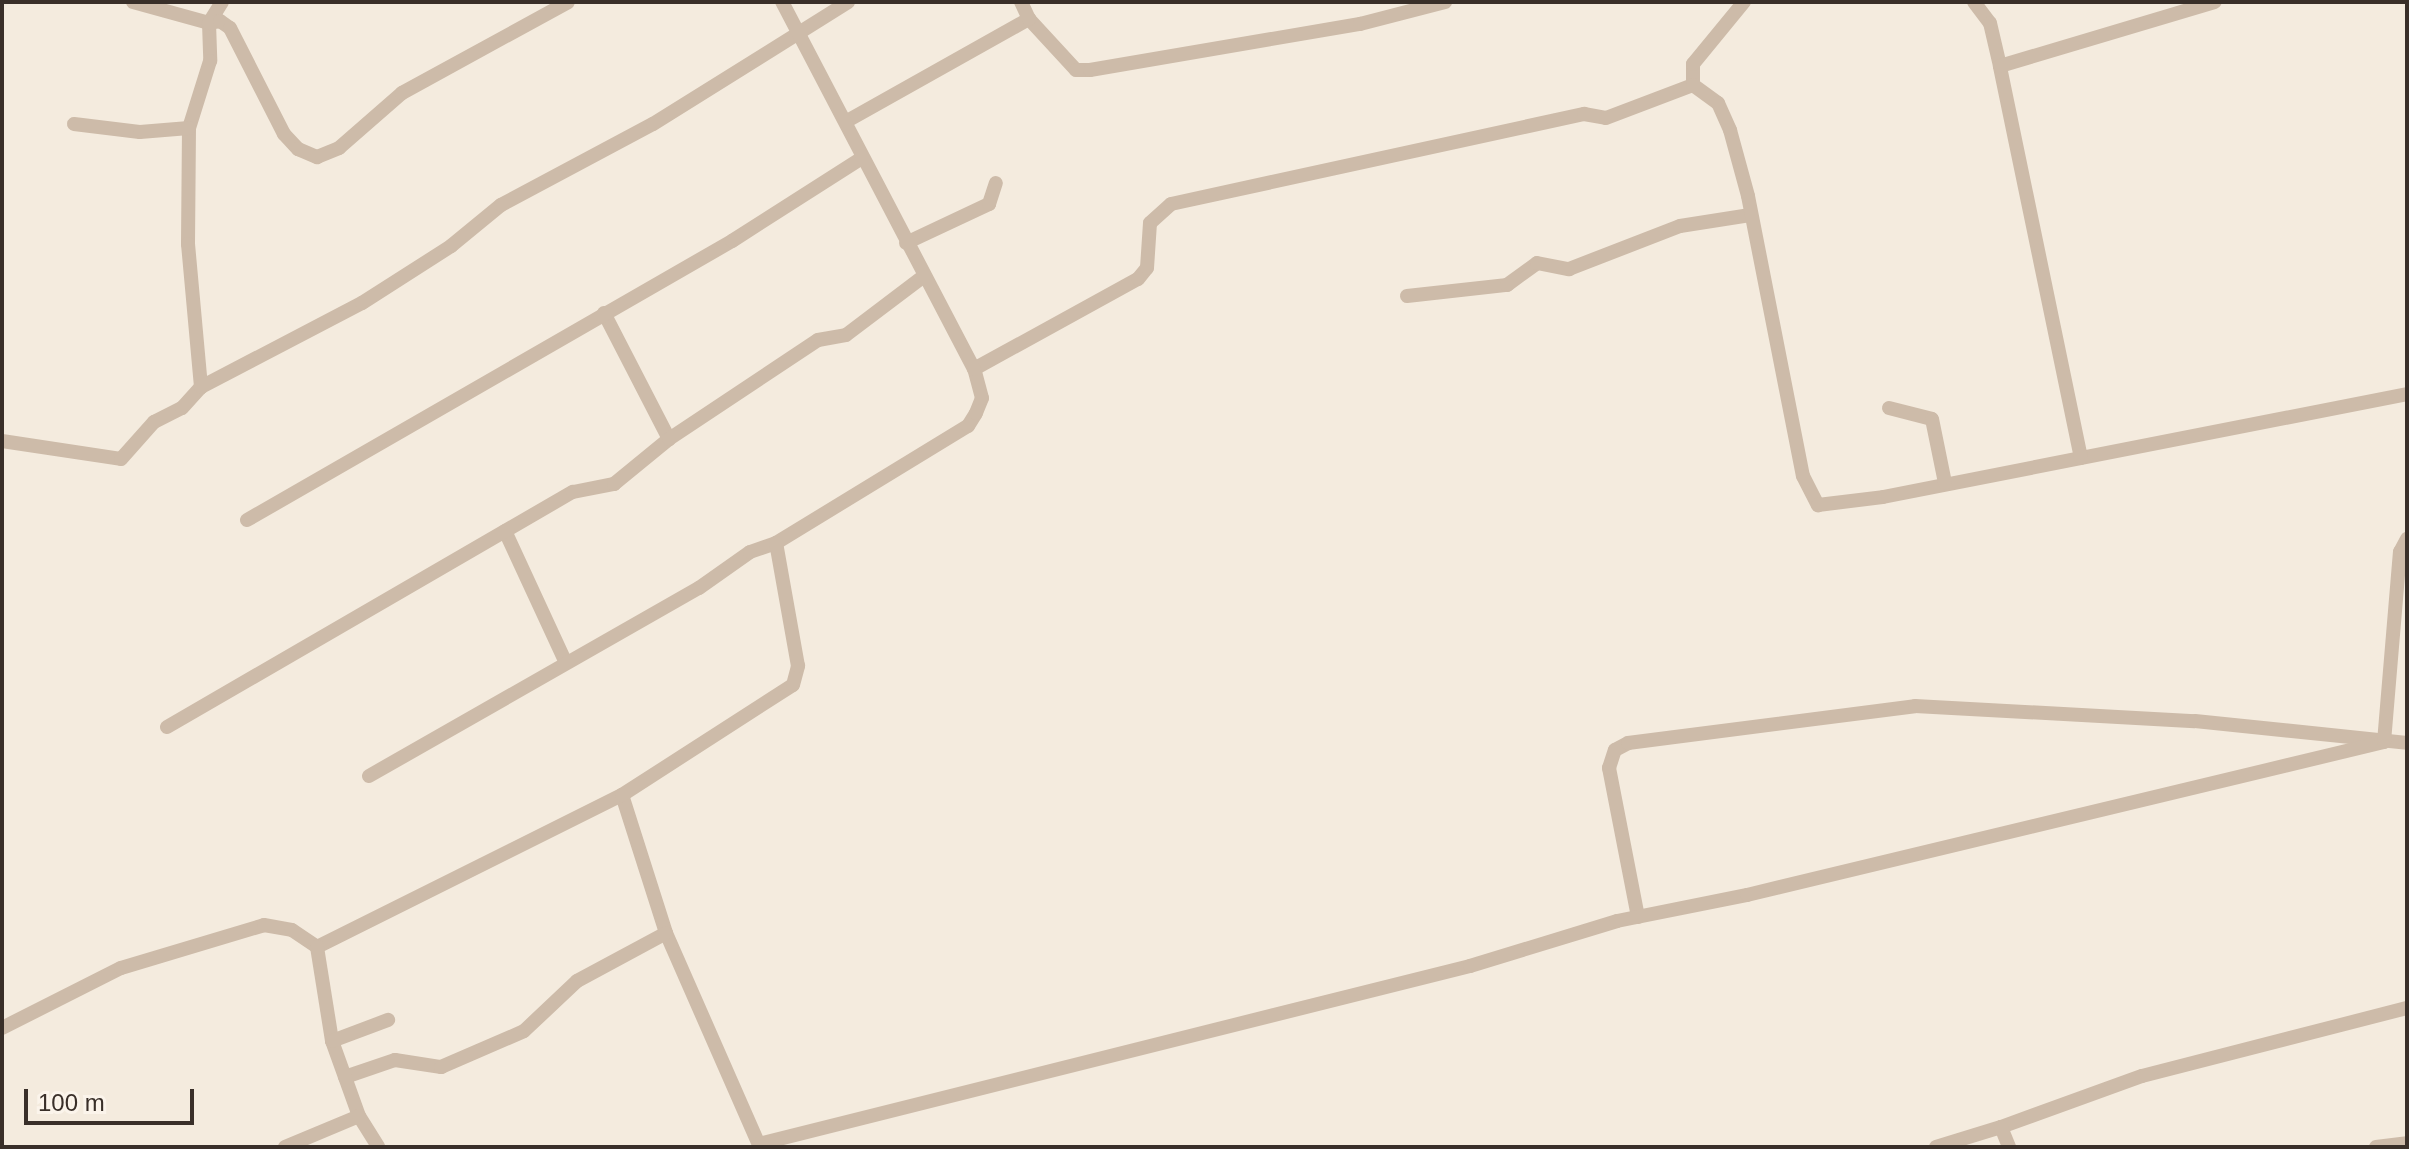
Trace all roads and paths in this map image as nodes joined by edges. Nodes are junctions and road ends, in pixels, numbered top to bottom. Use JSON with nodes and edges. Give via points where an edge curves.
{"nodes":[{"id":1,"x":133,"y":2,"type":"edge"},
{"id":2,"x":222,"y":2,"type":"edge"},
{"id":3,"x":568,"y":2,"type":"edge"},
{"id":4,"x":782,"y":2,"type":"edge"},
{"id":5,"x":848,"y":2,"type":"edge"},
{"id":6,"x":1021,"y":2,"type":"edge"},
{"id":7,"x":1445,"y":2,"type":"edge"},
{"id":8,"x":1744,"y":2,"type":"edge"},
{"id":9,"x":1974,"y":2,"type":"edge"},
{"id":10,"x":2215,"y":2,"type":"edge"},
{"id":11,"x":1029,"y":19,"type":"junction"},
{"id":12,"x":209,"y":23,"type":"junction"},
{"id":13,"x":798,"y":31,"type":"junction"},
{"id":14,"x":2000,"y":66,"type":"junction"},
{"id":15,"x":1693,"y":85,"type":"junction"},
{"id":16,"x":847,"y":121,"type":"junction"},
{"id":17,"x":74,"y":124,"type":"dead end"},
{"id":18,"x":189,"y":128,"type":"junction"},
{"id":19,"x":862,"y":158,"type":"junction"},
{"id":20,"x":996,"y":183,"type":"dead end"},
{"id":21,"x":1750,"y":215,"type":"junction"},
{"id":22,"x":906,"y":243,"type":"junction"},
{"id":23,"x":924,"y":276,"type":"junction"},
{"id":24,"x":1407,"y":296,"type":"dead end"},
{"id":25,"x":604,"y":313,"type":"junction"},
{"id":26,"x":974,"y":369,"type":"junction"},
{"id":27,"x":201,"y":387,"type":"junction"},
{"id":28,"x":2407,"y":394,"type":"edge"},
{"id":29,"x":1889,"y":408,"type":"dead end"},
{"id":30,"x":669,"y":439,"type":"junction"},
{"id":31,"x":2,"y":441,"type":"edge"},
{"id":32,"x":2081,"y":458,"type":"junction"},
{"id":33,"x":1945,"y":483,"type":"junction"},
{"id":34,"x":247,"y":520,"type":"dead end"},
{"id":35,"x":505,"y":531,"type":"junction"},
{"id":36,"x":2407,"y":539,"type":"edge"},
{"id":37,"x":776,"y":543,"type":"junction"},
{"id":38,"x":566,"y":663,"type":"junction"},
{"id":39,"x":167,"y":727,"type":"dead end"},
{"id":40,"x":2384,"y":742,"type":"junction"},
{"id":41,"x":2407,"y":743,"type":"edge"},
{"id":42,"x":369,"y":776,"type":"dead end"},
{"id":43,"x":622,"y":795,"type":"junction"},
{"id":44,"x":1638,"y":917,"type":"junction"},
{"id":45,"x":666,"y":933,"type":"junction"},
{"id":46,"x":317,"y":947,"type":"junction"},
{"id":47,"x":2407,"y":1008,"type":"edge"},
{"id":48,"x":388,"y":1020,"type":"dead end"},
{"id":49,"x":2,"y":1028,"type":"edge"},
{"id":50,"x":332,"y":1041,"type":"junction"},
{"id":51,"x":345,"y":1077,"type":"junction"},
{"id":52,"x":359,"y":1116,"type":"junction"},
{"id":53,"x":2001,"y":1127,"type":"junction"},
{"id":54,"x":2407,"y":1143,"type":"edge"},
{"id":55,"x":760,"y":1146,"type":"edge"},
{"id":56,"x":285,"y":1147,"type":"edge"},
{"id":57,"x":378,"y":1147,"type":"edge"},
{"id":58,"x":1936,"y":1147,"type":"edge"},
{"id":59,"x":2009,"y":1147,"type":"edge"},
{"id":60,"x":2376,"y":1147,"type":"edge"}],
"edges":[{"from":1,"to":12,"type":"street"},
{"from":2,"to":12,"type":"street"},
{"from":3,"to":12,"type":"street","via":[[402,93],[352,139],[317,157],[298,149],[284,134],[230,28],[220,21]]},
{"from":4,"to":13,"type":"street"},
{"from":5,"to":13,"type":"street"},
{"from":6,"to":11,"type":"street"},
{"from":7,"to":11,"type":"street","via":[[1360,24],[1090,70],[1076,70]]},
{"from":8,"to":15,"type":"street","via":[[1693,64]]},
{"from":9,"to":14,"type":"street","via":[[1990,23]]},
{"from":10,"to":14,"type":"street"},
{"from":11,"to":16,"type":"street"},
{"from":12,"to":18,"type":"street","via":[[210,61]]},
{"from":13,"to":16,"type":"street"},
{"from":13,"to":27,"type":"street","via":[[653,124],[501,205],[451,246],[362,303]]},
{"from":14,"to":32,"type":"street"},
{"from":15,"to":21,"type":"street","via":[[1718,103]]},
{"from":15,"to":26,"type":"street","via":[[1606,118],[1584,114],[1171,204],[1150,223],[1147,268],[1138,279]]},
{"from":16,"to":19,"type":"street"},
{"from":17,"to":18,"type":"street","via":[[140,132]]},
{"from":18,"to":27,"type":"street","via":[[188,244]]},
{"from":19,"to":22,"type":"street"},
{"from":19,"to":25,"type":"street"},
{"from":20,"to":22,"type":"street","via":[[989,204]]},
{"from":21,"to":24,"type":"street","via":[[1680,226],[1569,269],[1537,263],[1507,285]]},
{"from":21,"to":33,"type":"street","via":[[1809,495],[1818,505],[1838,505]]},
{"from":22,"to":23,"type":"street"},
{"from":23,"to":26,"type":"street"},
{"from":23,"to":30,"type":"street","via":[[846,335],[818,340]]},
{"from":25,"to":30,"type":"street"},
{"from":25,"to":34,"type":"street"},
{"from":26,"to":37,"type":"street","via":[[982,398],[968,426]]},
{"from":27,"to":31,"type":"street","via":[[182,408],[154,422],[121,459]]},
{"from":28,"to":32,"type":"street"},
{"from":29,"to":33,"type":"street","via":[[1932,419]]},
{"from":30,"to":35,"type":"street","via":[[614,484],[573,492]]},
{"from":32,"to":33,"type":"street"},
{"from":35,"to":38,"type":"street"},
{"from":35,"to":39,"type":"street"},
{"from":36,"to":40,"type":"street","via":[[2400,552]]},
{"from":37,"to":38,"type":"street","via":[[750,552],[699,588]]},
{"from":37,"to":43,"type":"street","via":[[798,666],[793,685]]},
{"from":38,"to":42,"type":"street"},
{"from":40,"to":41,"type":"street"},
{"from":40,"to":44,"type":"street"},
{"from":40,"to":44,"type":"street","via":[[2195,721],[1915,706],[1628,743],[1615,750],[1609,768]]},
{"from":43,"to":45,"type":"street"},
{"from":43,"to":46,"type":"street"},
{"from":44,"to":55,"type":"street","via":[[1470,966]]},
{"from":45,"to":51,"type":"street","via":[[577,981],[524,1031],[441,1067],[395,1060]]},
{"from":45,"to":55,"type":"street"},
{"from":46,"to":49,"type":"street","via":[[292,930],[264,925],[121,968]]},
{"from":46,"to":50,"type":"street"},
{"from":47,"to":53,"type":"street","via":[[2142,1076]]},
{"from":48,"to":50,"type":"street"},
{"from":50,"to":51,"type":"street"},
{"from":51,"to":52,"type":"street"},
{"from":52,"to":56,"type":"street"},
{"from":52,"to":57,"type":"street"},
{"from":53,"to":58,"type":"street"},
{"from":53,"to":59,"type":"street"},
{"from":54,"to":60,"type":"street"}]}
